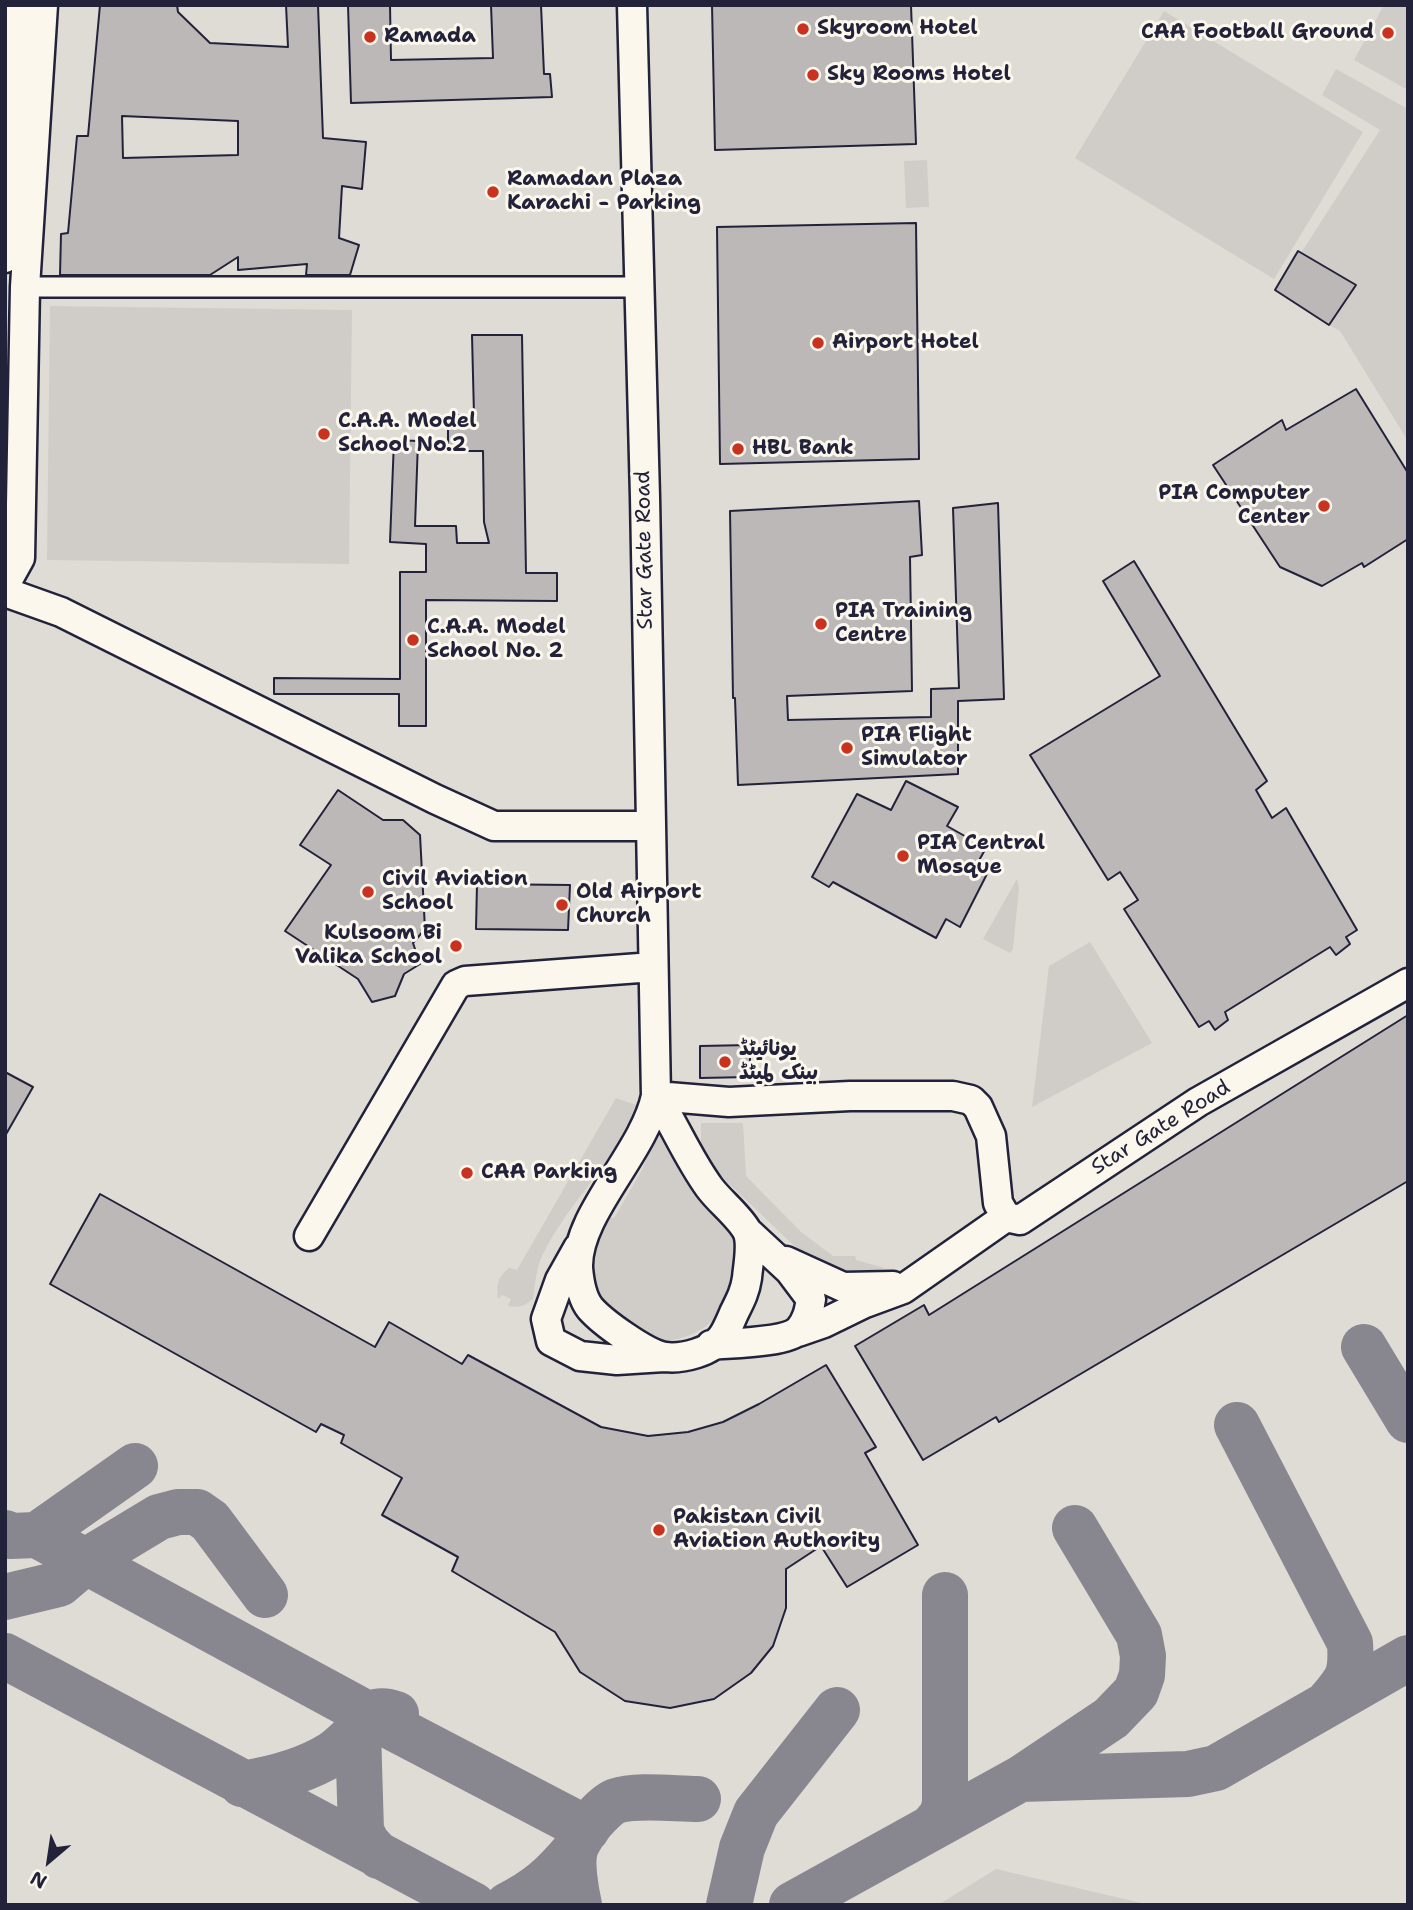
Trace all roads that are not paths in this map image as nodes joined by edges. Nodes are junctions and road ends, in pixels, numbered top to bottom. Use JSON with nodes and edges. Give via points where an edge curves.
{"nodes":[{"id":1,"x":16,"y":5,"type":"edge"},
{"id":2,"x":43,"y":5,"type":"edge"},
{"id":3,"x":632,"y":5,"type":"edge"},
{"id":4,"x":20,"y":183,"type":"junction"},
{"id":5,"x":5,"y":258,"type":"edge"},
{"id":6,"x":638,"y":287,"type":"junction"},
{"id":7,"x":25,"y":288,"type":"junction"},
{"id":8,"x":5,"y":585,"type":"edge"},
{"id":9,"x":5,"y":592,"type":"edge"},
{"id":10,"x":649,"y":826,"type":"junction"},
{"id":11,"x":653,"y":967,"type":"junction"},
{"id":12,"x":1408,"y":983,"type":"edge"},
{"id":13,"x":656,"y":1096,"type":"junction"},
{"id":14,"x":1006,"y":1217,"type":"junction"},
{"id":15,"x":748,"y":1232,"type":"junction"},
{"id":16,"x":309,"y":1236,"type":"dead end"},
{"id":17,"x":580,"y":1244,"type":"junction"},
{"id":18,"x":771,"y":1253,"type":"junction"},
{"id":19,"x":907,"y":1286,"type":"junction"},
{"id":20,"x":797,"y":1332,"type":"junction"},
{"id":21,"x":711,"y":1345,"type":"junction"},
{"id":22,"x":664,"y":1357,"type":"junction"}],
"edges":[{"from":1,"to":4,"type":"street"},
{"from":2,"to":4,"type":"street"},
{"from":3,"to":6,"type":"street","name":"Star Gate Road"},
{"from":4,"to":5,"type":"street"},
{"from":4,"to":7,"type":"street"},
{"from":6,"to":7,"type":"street"},
{"from":6,"to":10,"type":"street","name":"Star Gate Road"},
{"from":7,"to":8,"type":"street","via":[[20,558]]},
{"from":9,"to":10,"type":"street","via":[[61,612],[494,826]]},
{"from":10,"to":11,"type":"street","name":"Star Gate Road"},
{"from":11,"to":13,"type":"street","name":"Star Gate Road"},
{"from":11,"to":16,"type":"street","via":[[456,985]]},
{"from":12,"to":14,"type":"street","name":"Star Gate Road","via":[[1198,1102],[1039,1209],[1020,1220]]},
{"from":13,"to":14,"type":"street","via":[[700,1115],[948,1111],[983,1119],[993,1146],[998,1203]]},
{"from":13,"to":15,"type":"street","via":[[710,1190]]},
{"from":13,"to":17,"type":"street","via":[[632,1154]]},
{"from":14,"to":19,"type":"street"},
{"from":15,"to":18,"type":"street"},
{"from":15,"to":21,"type":"street","via":[[745,1291],[722,1338]]},
{"from":17,"to":22,"type":"street","via":[[579,1280],[589,1307],[626,1338]]},
{"from":17,"to":22,"type":"street","via":[[546,1319],[551,1341],[580,1356],[617,1360]]},
{"from":18,"to":19,"type":"street","via":[[843,1287]]},
{"from":18,"to":20,"type":"street","via":[[811,1299],[808,1316]]},
{"from":19,"to":20,"type":"street"},
{"from":20,"to":21,"type":"street"},
{"from":21,"to":22,"type":"street","via":[[698,1354]]}]}
